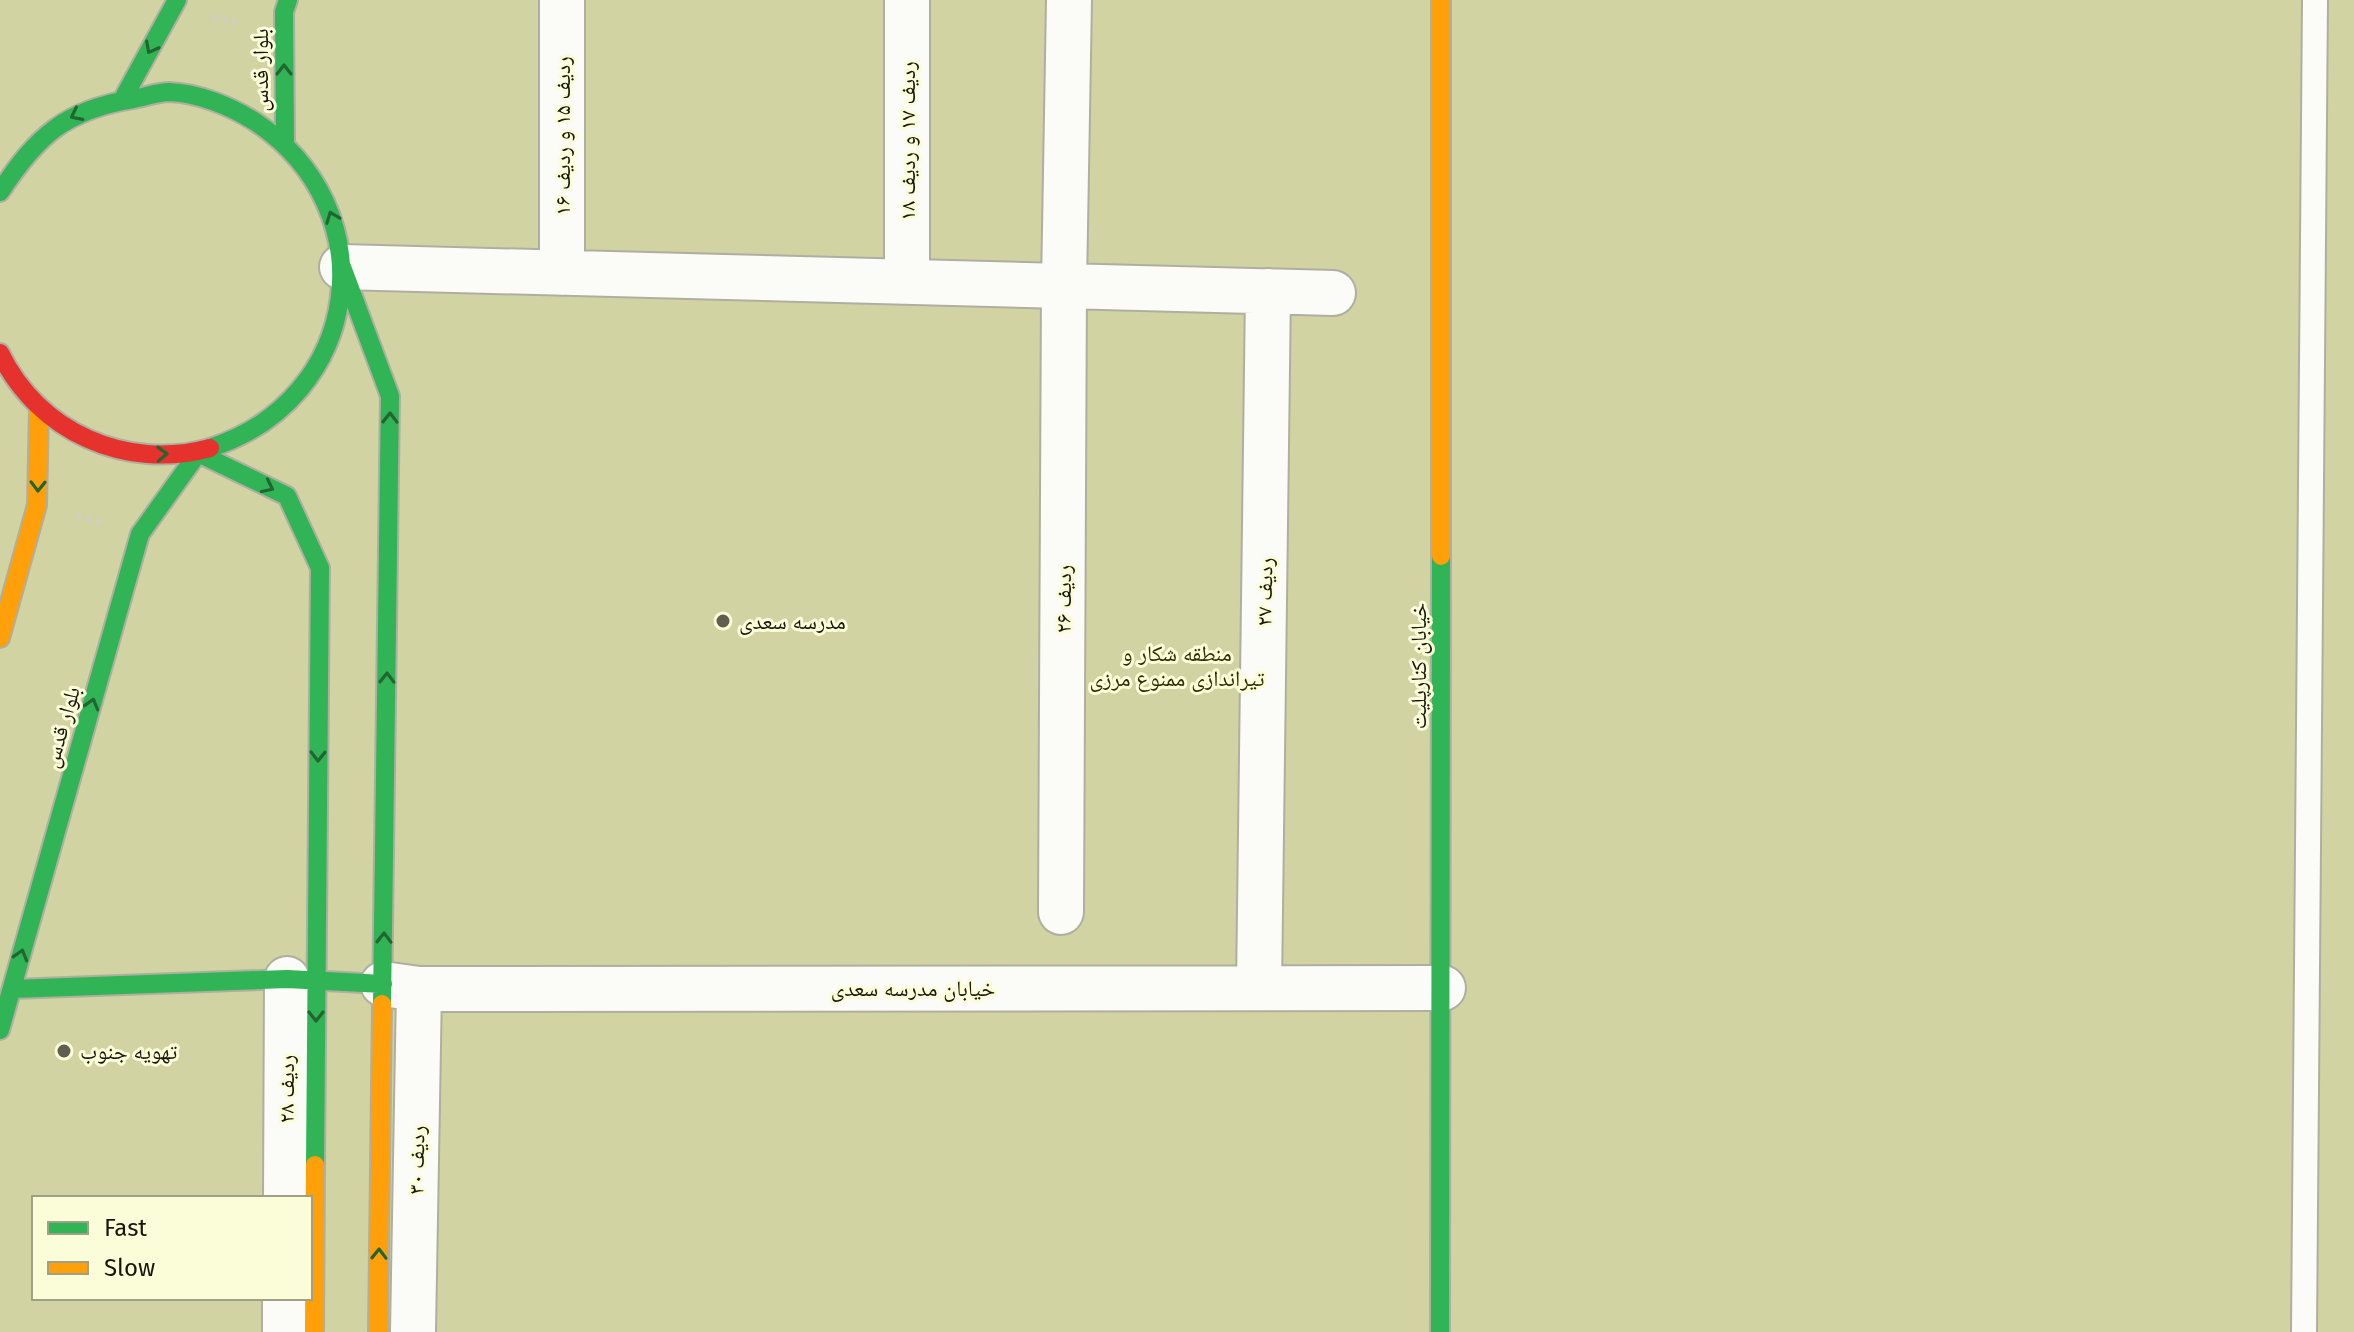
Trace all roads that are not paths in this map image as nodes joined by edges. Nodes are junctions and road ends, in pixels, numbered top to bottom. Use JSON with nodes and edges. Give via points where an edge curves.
{"nodes":[{"id":1,"x":288,"y":0,"type":"edge"},
{"id":2,"x":562,"y":0,"type":"edge"},
{"id":3,"x":907,"y":0,"type":"edge"},
{"id":4,"x":1069,"y":0,"type":"edge"},
{"id":5,"x":1441,"y":0,"type":"edge"},
{"id":6,"x":2315,"y":0,"type":"edge"},
{"id":7,"x":175,"y":4,"type":"edge"},
{"id":8,"x":125,"y":95,"type":"junction"},
{"id":9,"x":285,"y":140,"type":"junction"},
{"id":10,"x":0,"y":192,"type":"edge"},
{"id":11,"x":342,"y":267,"type":"junction"},
{"id":12,"x":562,"y":273,"type":"junction"},
{"id":13,"x":907,"y":282,"type":"junction"},
{"id":14,"x":1064,"y":286,"type":"junction"},
{"id":15,"x":1268,"y":291,"type":"junction"},
{"id":16,"x":1333,"y":293,"type":"dead end"},
{"id":17,"x":0,"y":353,"type":"edge"},
{"id":18,"x":39,"y":408,"type":"junction"},
{"id":19,"x":198,"y":453,"type":"junction"},
{"id":20,"x":0,"y":638,"type":"edge"},
{"id":21,"x":1061,"y":912,"type":"dead end"},
{"id":22,"x":302,"y":979,"type":"junction"},
{"id":23,"x":401,"y":986,"type":"junction"},
{"id":24,"x":1259,"y":988,"type":"junction"},
{"id":25,"x":1443,"y":988,"type":"junction"},
{"id":26,"x":12,"y":989,"type":"junction"},
{"id":27,"x":0,"y":1030,"type":"edge"},
{"id":28,"x":286,"y":1196,"type":"edge"},
{"id":29,"x":309,"y":1196,"type":"edge"},
{"id":30,"x":312,"y":1273,"type":"edge"},
{"id":31,"x":285,"y":1300,"type":"edge"},
{"id":32,"x":285,"y":1332,"type":"edge"},
{"id":33,"x":314,"y":1332,"type":"edge"},
{"id":34,"x":378,"y":1332,"type":"edge"},
{"id":35,"x":413,"y":1332,"type":"edge"},
{"id":36,"x":1440,"y":1332,"type":"edge"},
{"id":37,"x":2304,"y":1332,"type":"edge"}],
"edges":[{"from":9,"to":1,"type":"main road","name":"بلوار قدس","one_way":true},
{"from":2,"to":12,"type":"street","name":"ردیف ۱۵ و ردیف ۱۶"},
{"from":3,"to":13,"type":"street","name":"ردیف ۱۷ و ردیف ۱۸"},
{"from":4,"to":14,"type":"street","name":"ردیف ۲۶"},
{"from":5,"to":25,"type":"main road","name":"خیابان کنارپلیت"},
{"from":6,"to":37,"type":"lane"},
{"from":7,"to":8,"type":"main road","one_way":true},
{"from":8,"to":9,"type":"main road","via":[[182,93],[237,108]]},
{"from":8,"to":10,"type":"main road","one_way":true,"via":[[72,115],[28,150]]},
{"from":11,"to":9,"type":"main road","one_way":true,"via":[[341,238],[320,185]]},
{"from":11,"to":12,"type":"street"},
{"from":11,"to":19,"type":"main road","via":[[343,295],[328,350],[296,398],[252,433]]},
{"from":23,"to":11,"type":"main road","one_way":true,"via":[[390,396]]},
{"from":12,"to":13,"type":"street"},
{"from":13,"to":14,"type":"street"},
{"from":14,"to":15,"type":"street"},
{"from":14,"to":21,"type":"street","name":"ردیف ۲۶"},
{"from":15,"to":16,"type":"street"},
{"from":15,"to":24,"type":"street","name":"ردیف ۲۷"},
{"from":17,"to":18,"type":"main road"},
{"from":18,"to":19,"type":"main road","one_way":true,"via":[[87,440],[142,455]]},
{"from":18,"to":20,"type":"main road","one_way":true,"via":[[37,505]]},
{"from":19,"to":22,"type":"main road","one_way":true,"via":[[287,496],[320,568]]},
{"from":26,"to":19,"type":"main road","name":"بلوار قدس","one_way":true,"via":[[140,534]]},
{"from":22,"to":23,"type":"main road"},
{"from":22,"to":26,"type":"main road"},
{"from":22,"to":28,"type":"street","name":"ردیف ۲۸"},
{"from":22,"to":29,"type":"main road","one_way":true},
{"from":23,"to":24,"type":"street","name":"خیابان مدرسه سعدی"},
{"from":34,"to":23,"type":"main road","one_way":true},
{"from":23,"to":35,"type":"street","name":"ردیف ۳۰"},
{"from":24,"to":25,"type":"street","name":"خیابان مدرسه سعدی"},
{"from":25,"to":36,"type":"main road","name":"خیابان کنارپلیت"},
{"from":26,"to":27,"type":"main road","name":"بلوار قدس"},
{"from":30,"to":33,"type":"main road","one_way":true},
{"from":31,"to":32,"type":"street"}]}
